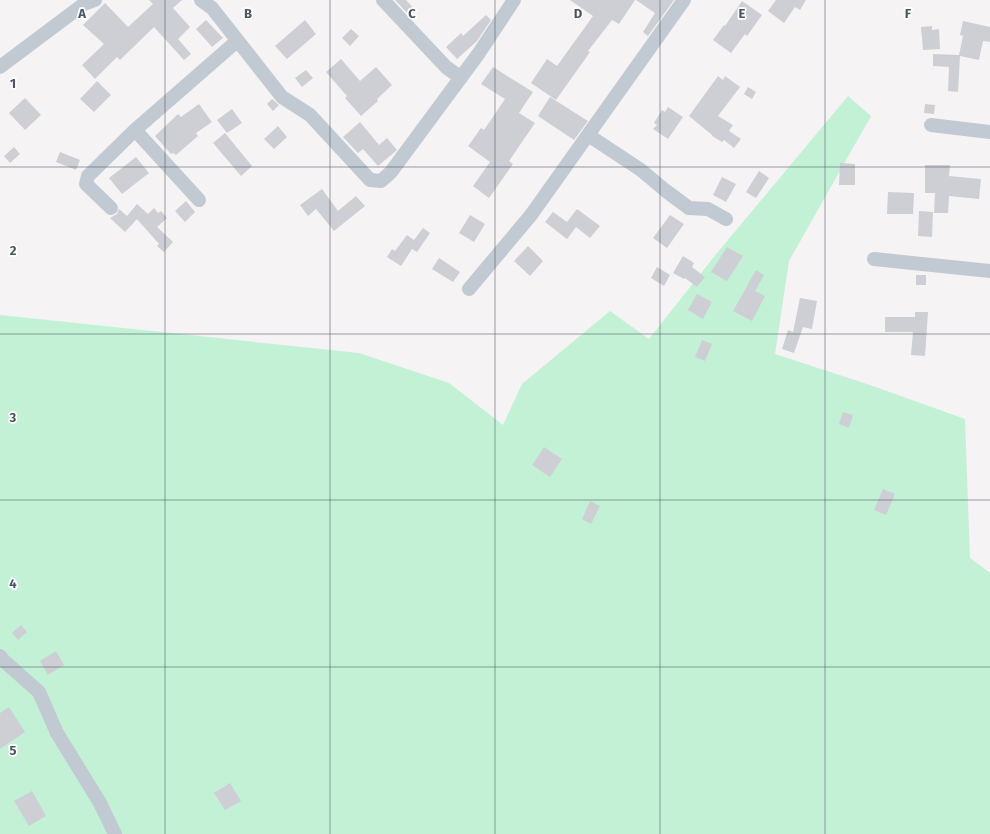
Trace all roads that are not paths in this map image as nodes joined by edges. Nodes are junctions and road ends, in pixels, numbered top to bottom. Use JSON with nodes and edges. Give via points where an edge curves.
{"nodes":[{"id":1,"x":95,"y":0,"type":"edge"},
{"id":2,"x":201,"y":0,"type":"edge"},
{"id":3,"x":383,"y":0,"type":"edge"},
{"id":4,"x":514,"y":0,"type":"edge"},
{"id":5,"x":684,"y":0,"type":"edge"},
{"id":6,"x":238,"y":41,"type":"junction"},
{"id":7,"x":0,"y":67,"type":"edge"},
{"id":8,"x":461,"y":78,"type":"junction"},
{"id":9,"x":930,"y":125,"type":"dead end"},
{"id":10,"x":135,"y":130,"type":"junction"},
{"id":11,"x":990,"y":132,"type":"edge"},
{"id":12,"x":588,"y":135,"type":"junction"},
{"id":13,"x":199,"y":200,"type":"dead end"},
{"id":14,"x":111,"y":208,"type":"dead end"},
{"id":15,"x":726,"y":219,"type":"dead end"},
{"id":16,"x":874,"y":259,"type":"dead end"},
{"id":17,"x":990,"y":270,"type":"edge"},
{"id":18,"x":469,"y":289,"type":"dead end"},
{"id":19,"x":0,"y":656,"type":"edge"},
{"id":20,"x":115,"y":834,"type":"edge"}],
"edges":[{"from":1,"to":7,"type":"street","via":[[84,4]]},
{"from":2,"to":6,"type":"street","via":[[212,8]]},
{"from":3,"to":8,"type":"street","via":[[446,67]]},
{"from":4,"to":8,"type":"street"},
{"from":5,"to":12,"type":"street"},
{"from":6,"to":8,"type":"street","via":[[282,97],[310,115],[370,180],[381,181],[391,172]]},
{"from":6,"to":10,"type":"street"},
{"from":9,"to":11,"type":"street"},
{"from":10,"to":13,"type":"street"},
{"from":10,"to":14,"type":"street","via":[[88,176],[86,184]]},
{"from":12,"to":15,"type":"street","via":[[641,170],[689,208],[708,209]]},
{"from":12,"to":18,"type":"street","via":[[531,215]]},
{"from":16,"to":17,"type":"street"},
{"from":19,"to":20,"type":"street","via":[[39,692],[58,733],[100,803]]}]}
